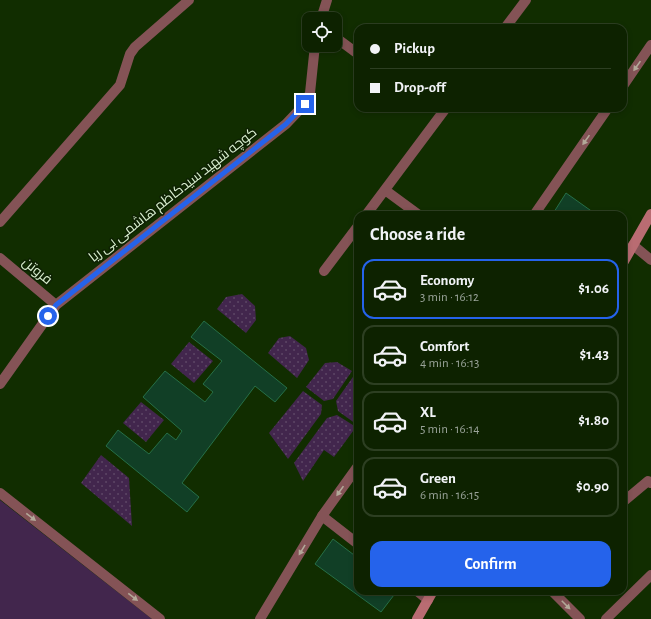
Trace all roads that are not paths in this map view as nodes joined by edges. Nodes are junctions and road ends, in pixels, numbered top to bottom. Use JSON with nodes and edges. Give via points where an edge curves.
{"nodes":[{"id":1,"x":189,"y":0,"type":"edge"},
{"id":2,"x":327,"y":0,"type":"edge"},
{"id":3,"x":526,"y":0,"type":"edge"},
{"id":4,"x":323,"y":12,"type":"edge"},
{"id":5,"x":508,"y":24,"type":"edge"},
{"id":6,"x":342,"y":42,"type":"edge"},
{"id":7,"x":651,"y":45,"type":"edge"},
{"id":8,"x":354,"y":51,"type":"edge"},
{"id":9,"x":315,"y":52,"type":"edge"},
{"id":10,"x":627,"y":80,"type":"edge"},
{"id":11,"x":443,"y":112,"type":"edge"},
{"id":12,"x":605,"y":112,"type":"edge"},
{"id":13,"x":386,"y":190,"type":"junction"},
{"id":14,"x":369,"y":211,"type":"edge"},
{"id":15,"x":414,"y":211,"type":"edge"},
{"id":16,"x":537,"y":211,"type":"edge"},
{"id":17,"x":651,"y":214,"type":"edge"},
{"id":18,"x":0,"y":222,"type":"edge"},
{"id":19,"x":354,"y":231,"type":"edge"},
{"id":20,"x":633,"y":245,"type":"junction"},
{"id":21,"x":627,"y":256,"type":"edge"},
{"id":22,"x":0,"y":258,"type":"edge"},
{"id":23,"x":651,"y":260,"type":"edge"},
{"id":24,"x":324,"y":271,"type":"dead end"},
{"id":25,"x":56,"y":305,"type":"junction"},
{"id":26,"x":0,"y":384,"type":"edge"},
{"id":27,"x":354,"y":472,"type":"edge"},
{"id":28,"x":651,"y":483,"type":"edge"},
{"id":29,"x":0,"y":493,"type":"edge"},
{"id":30,"x":627,"y":499,"type":"edge"},
{"id":31,"x":322,"y":516,"type":"junction"},
{"id":32,"x":354,"y":541,"type":"edge"},
{"id":33,"x":651,"y":575,"type":"edge"},
{"id":34,"x":431,"y":595,"type":"edge"},
{"id":35,"x":556,"y":595,"type":"edge"},
{"id":36,"x":160,"y":619,"type":"edge"},
{"id":37,"x":260,"y":619,"type":"edge"},
{"id":38,"x":417,"y":619,"type":"edge"},
{"id":39,"x":580,"y":619,"type":"edge"},
{"id":40,"x":606,"y":619,"type":"edge"}],
"edges":[{"from":1,"to":18,"type":"street","via":[[135,47],[128,59],[120,85]]},
{"from":2,"to":4,"type":"street"},
{"from":3,"to":5,"type":"street"},
{"from":6,"to":8,"type":"street"},
{"from":7,"to":10,"type":"street","one_way":true},
{"from":9,"to":25,"type":"street","name":"کوچه شهید سیدکاظم هاشمی بی ریا","via":[[310,93],[305,104],[286,124]]},
{"from":11,"to":13,"type":"street"},
{"from":12,"to":16,"type":"street","one_way":true},
{"from":13,"to":14,"type":"street"},
{"from":13,"to":15,"type":"street"},
{"from":17,"to":20,"type":"main road"},
{"from":19,"to":24,"type":"street"},
{"from":20,"to":21,"type":"main road"},
{"from":20,"to":23,"type":"street"},
{"from":22,"to":25,"type":"street","name":"فروتن"},
{"from":25,"to":26,"type":"street","name":"کوچه شهید سیدکاظم هاشمی بی ریا"},
{"from":27,"to":31,"type":"street","one_way":true},
{"from":28,"to":30,"type":"street","via":[[648,481]]},
{"from":29,"to":36,"type":"street","one_way":true},
{"from":31,"to":32,"type":"street"},
{"from":31,"to":37,"type":"street","one_way":true},
{"from":33,"to":40,"type":"street"},
{"from":34,"to":38,"type":"main road"},
{"from":35,"to":39,"type":"street","one_way":true}]}
